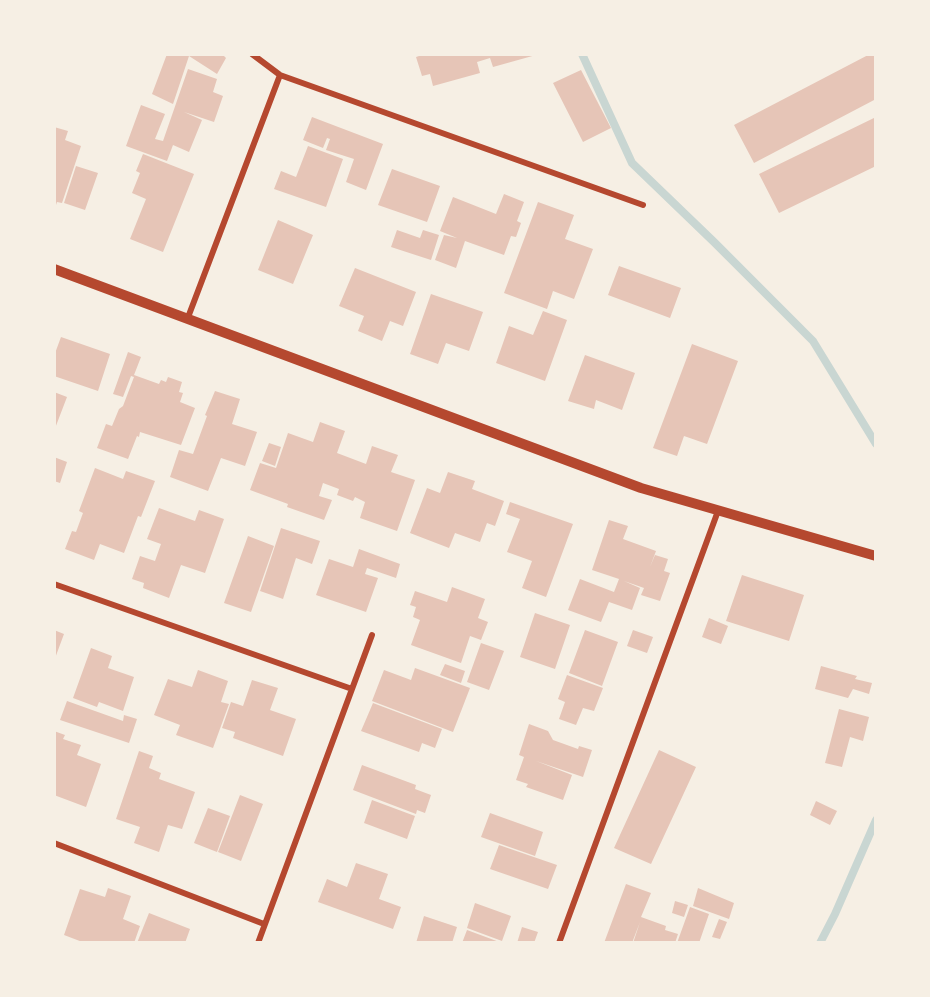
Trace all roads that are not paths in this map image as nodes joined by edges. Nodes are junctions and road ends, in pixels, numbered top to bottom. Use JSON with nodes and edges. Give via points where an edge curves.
{"nodes":[{"id":1,"x":252,"y":54,"type":"edge"},
{"id":2,"x":280,"y":75,"type":"junction"},
{"id":3,"x":643,"y":205,"type":"dead end"},
{"id":4,"x":54,"y":269,"type":"edge"},
{"id":5,"x":187,"y":320,"type":"junction"},
{"id":6,"x":718,"y":511,"type":"junction"},
{"id":7,"x":876,"y":556,"type":"edge"},
{"id":8,"x":54,"y":584,"type":"edge"},
{"id":9,"x":372,"y":635,"type":"dead end"},
{"id":10,"x":352,"y":689,"type":"junction"},
{"id":11,"x":54,"y":843,"type":"edge"},
{"id":12,"x":264,"y":924,"type":"junction"},
{"id":13,"x":258,"y":943,"type":"edge"},
{"id":14,"x":559,"y":943,"type":"edge"}],
"edges":[{"from":1,"to":2,"type":"street"},
{"from":2,"to":3,"type":"street"},
{"from":2,"to":5,"type":"street"},
{"from":4,"to":5,"type":"street"},
{"from":5,"to":6,"type":"street","via":[[641,488]]},
{"from":6,"to":7,"type":"street"},
{"from":6,"to":14,"type":"street"},
{"from":8,"to":10,"type":"street"},
{"from":9,"to":10,"type":"street"},
{"from":10,"to":12,"type":"street"},
{"from":11,"to":12,"type":"street"},
{"from":12,"to":13,"type":"street"}]}
